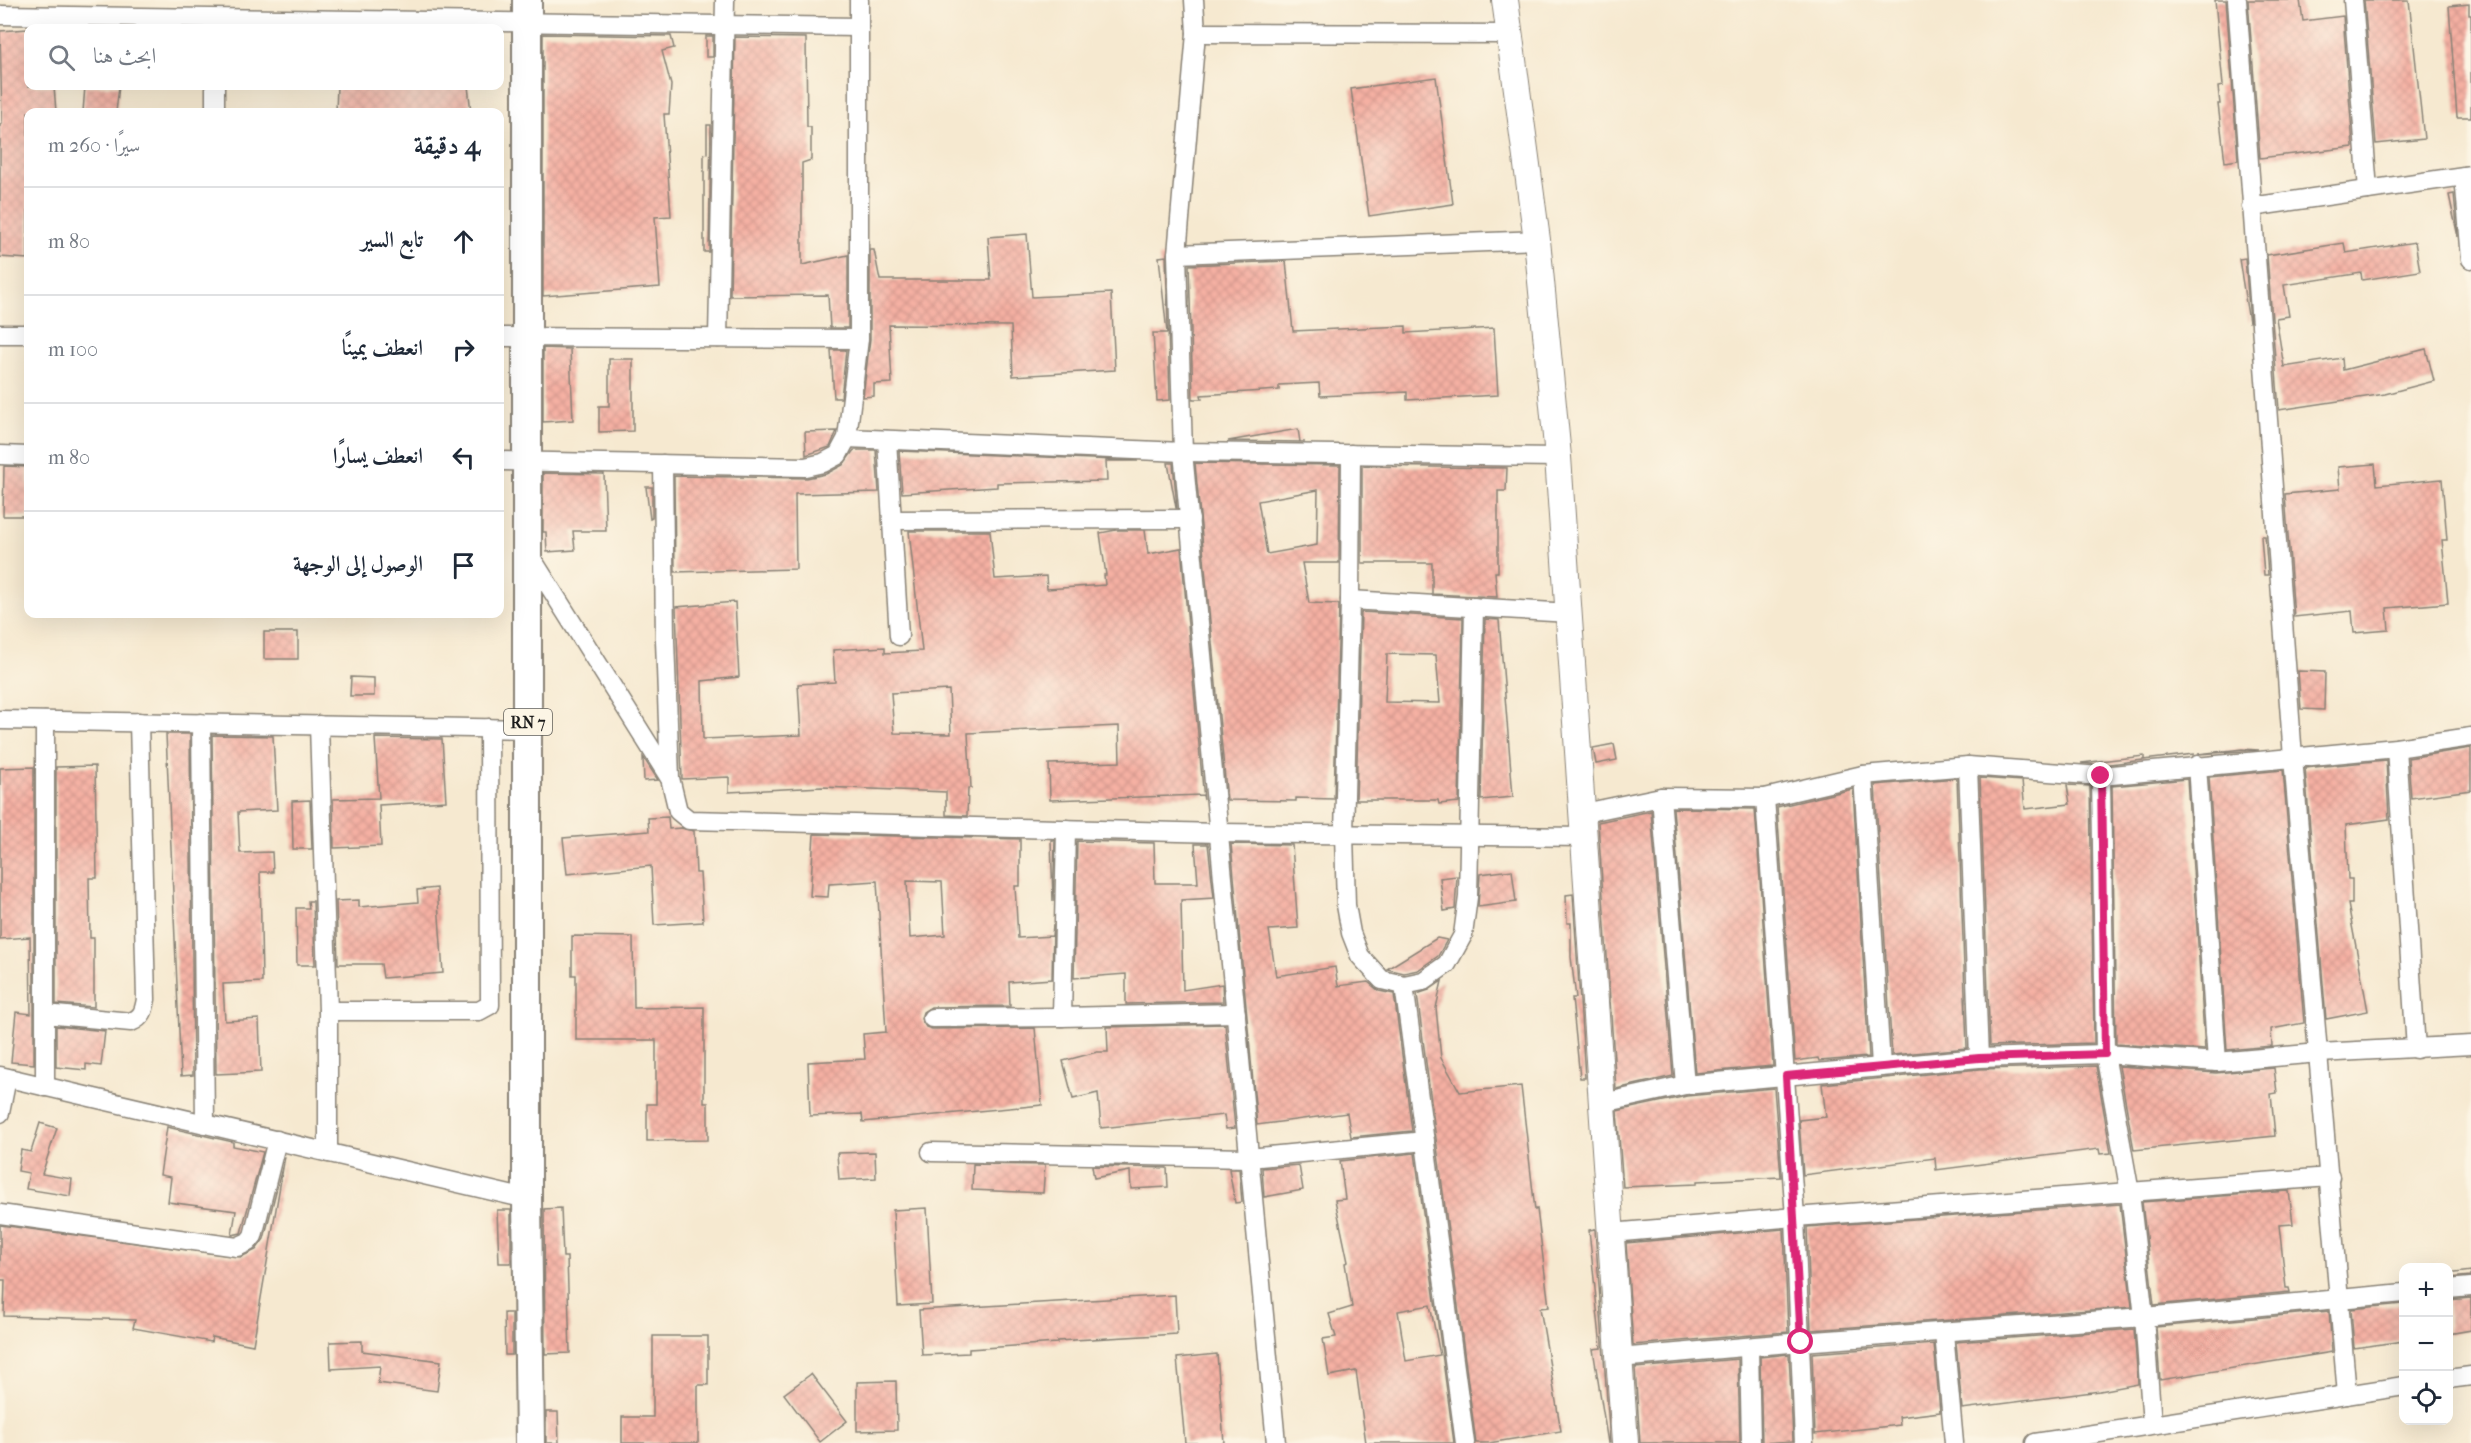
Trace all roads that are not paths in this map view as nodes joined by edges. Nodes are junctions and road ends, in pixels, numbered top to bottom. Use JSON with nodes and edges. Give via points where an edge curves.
{"nodes":[{"id":1,"x":725,"y":0,"type":"edge"},
{"id":2,"x":859,"y":0,"type":"edge"},
{"id":3,"x":1194,"y":0,"type":"edge"},
{"id":4,"x":1505,"y":0,"type":"edge"},
{"id":5,"x":2237,"y":0,"type":"edge"},
{"id":6,"x":2353,"y":0,"type":"edge"},
{"id":7,"x":527,"y":11,"type":"edge"},
{"id":8,"x":0,"y":15,"type":"edge"},
{"id":9,"x":215,"y":15,"type":"edge"},
{"id":10,"x":725,"y":25,"type":"junction"},
{"id":11,"x":858,"y":27,"type":"junction"},
{"id":12,"x":1196,"y":33,"type":"junction"},
{"id":13,"x":1510,"y":34,"type":"junction"},
{"id":14,"x":215,"y":90,"type":"edge"},
{"id":15,"x":215,"y":108,"type":"edge"},
{"id":16,"x":2467,"y":175,"type":"edge"},
{"id":17,"x":2368,"y":190,"type":"junction"},
{"id":18,"x":2251,"y":207,"type":"junction"},
{"id":19,"x":1537,"y":240,"type":"junction"},
{"id":20,"x":1177,"y":254,"type":"junction"},
{"id":21,"x":2471,"y":259,"type":"edge"},
{"id":22,"x":0,"y":334,"type":"edge"},
{"id":23,"x":24,"y":334,"type":"edge"},
{"id":24,"x":504,"y":337,"type":"edge"},
{"id":25,"x":529,"y":337,"type":"junction"},
{"id":26,"x":718,"y":338,"type":"junction"},
{"id":27,"x":860,"y":339,"type":"junction"},
{"id":28,"x":848,"y":438,"type":"junction"},
{"id":29,"x":887,"y":440,"type":"junction"},
{"id":30,"x":1183,"y":452,"type":"junction"},
{"id":31,"x":1351,"y":454,"type":"junction"},
{"id":32,"x":0,"y":455,"type":"edge"},
{"id":33,"x":24,"y":456,"type":"edge"},
{"id":34,"x":1558,"y":457,"type":"junction"},
{"id":35,"x":504,"y":461,"type":"edge"},
{"id":36,"x":529,"y":461,"type":"junction"},
{"id":37,"x":663,"y":464,"type":"junction"},
{"id":38,"x":1190,"y":519,"type":"junction"},
{"id":39,"x":892,"y":520,"type":"junction"},
{"id":40,"x":529,"y":554,"type":"junction"},
{"id":41,"x":1350,"y":600,"type":"junction"},
{"id":42,"x":1474,"y":607,"type":"junction"},
{"id":43,"x":1570,"y":613,"type":"junction"},
{"id":44,"x":899,"y":636,"type":"dead end"},
{"id":45,"x":0,"y":720,"type":"edge"},
{"id":46,"x":45,"y":721,"type":"junction"},
{"id":47,"x":139,"y":722,"type":"junction"},
{"id":48,"x":201,"y":723,"type":"junction"},
{"id":49,"x":319,"y":725,"type":"junction"},
{"id":50,"x":489,"y":728,"type":"junction"},
{"id":51,"x":528,"y":729,"type":"junction"},
{"id":52,"x":2471,"y":737,"type":"edge"},
{"id":53,"x":2396,"y":748,"type":"junction"},
{"id":54,"x":2293,"y":758,"type":"junction"},
{"id":55,"x":2197,"y":765,"type":"junction"},
{"id":56,"x":1968,"y":766,"type":"junction"},
{"id":57,"x":1863,"y":775,"type":"junction"},
{"id":58,"x":2101,"y":776,"type":"junction"},
{"id":59,"x":670,"y":778,"type":"junction"},
{"id":60,"x":1662,"y":797,"type":"junction"},
{"id":61,"x":1765,"y":798,"type":"junction"},
{"id":62,"x":1585,"y":825,"type":"junction"},
{"id":63,"x":1066,"y":830,"type":"junction"},
{"id":64,"x":1219,"y":833,"type":"junction"},
{"id":65,"x":1344,"y":834,"type":"junction"},
{"id":66,"x":1470,"y":836,"type":"junction"},
{"id":67,"x":1404,"y":985,"type":"junction"},
{"id":68,"x":328,"y":1011,"type":"junction"},
{"id":69,"x":1236,"y":1013,"type":"junction"},
{"id":70,"x":45,"y":1014,"type":"junction"},
{"id":71,"x":1062,"y":1017,"type":"junction"},
{"id":72,"x":932,"y":1018,"type":"dead end"},
{"id":73,"x":2471,"y":1045,"type":"edge"},
{"id":74,"x":2416,"y":1048,"type":"junction"},
{"id":75,"x":2319,"y":1053,"type":"junction"},
{"id":76,"x":2105,"y":1054,"type":"junction"},
{"id":77,"x":1979,"y":1058,"type":"junction"},
{"id":78,"x":2217,"y":1062,"type":"junction"},
{"id":79,"x":1881,"y":1066,"type":"junction"},
{"id":80,"x":1786,"y":1076,"type":"junction"},
{"id":81,"x":3,"y":1077,"type":"edge"},
{"id":82,"x":1684,"y":1085,"type":"junction"},
{"id":83,"x":45,"y":1087,"type":"junction"},
{"id":84,"x":1603,"y":1103,"type":"junction"},
{"id":85,"x":0,"y":1113,"type":"edge"},
{"id":86,"x":205,"y":1124,"type":"junction"},
{"id":87,"x":277,"y":1140,"type":"junction"},
{"id":88,"x":1425,"y":1142,"type":"junction"},
{"id":89,"x":328,"y":1152,"type":"junction"},
{"id":90,"x":931,"y":1152,"type":"dead end"},
{"id":91,"x":1250,"y":1158,"type":"junction"},
{"id":92,"x":2330,"y":1177,"type":"junction"},
{"id":93,"x":2130,"y":1193,"type":"junction"},
{"id":94,"x":527,"y":1199,"type":"junction"},
{"id":95,"x":0,"y":1214,"type":"edge"},
{"id":96,"x":1795,"y":1216,"type":"junction"},
{"id":97,"x":1611,"y":1233,"type":"junction"},
{"id":98,"x":2471,"y":1287,"type":"edge"},
{"id":99,"x":2453,"y":1289,"type":"edge"},
{"id":100,"x":2399,"y":1293,"type":"edge"},
{"id":101,"x":2340,"y":1298,"type":"junction"},
{"id":102,"x":2144,"y":1317,"type":"junction"},
{"id":103,"x":1944,"y":1333,"type":"junction"},
{"id":104,"x":1801,"y":1342,"type":"junction"},
{"id":105,"x":1749,"y":1348,"type":"junction"},
{"id":106,"x":1619,"y":1358,"type":"junction"},
{"id":107,"x":2471,"y":1376,"type":"edge"},
{"id":108,"x":2453,"y":1378,"type":"edge"},
{"id":109,"x":2399,"y":1387,"type":"edge"},
{"id":110,"x":2348,"y":1395,"type":"junction"},
{"id":111,"x":2152,"y":1424,"type":"junction"},
{"id":112,"x":530,"y":1443,"type":"edge"},
{"id":113,"x":1276,"y":1443,"type":"edge"},
{"id":114,"x":1465,"y":1443,"type":"edge"},
{"id":115,"x":1625,"y":1443,"type":"edge"},
{"id":116,"x":1751,"y":1443,"type":"edge"},
{"id":117,"x":1804,"y":1443,"type":"edge"},
{"id":118,"x":1954,"y":1443,"type":"edge"},
{"id":119,"x":2035,"y":1443,"type":"edge"}],
"edges":[{"from":1,"to":10,"type":"street"},
{"from":2,"to":11,"type":"street"},
{"from":3,"to":12,"type":"street"},
{"from":4,"to":13,"type":"street"},
{"from":5,"to":18,"type":"street"},
{"from":6,"to":17,"type":"street"},
{"from":7,"to":9,"type":"street"},
{"from":7,"to":10,"type":"street"},
{"from":7,"to":25,"type":"main road","number":"RN 7"},
{"from":8,"to":9,"type":"street"},
{"from":10,"to":11,"type":"street"},
{"from":10,"to":26,"type":"street"},
{"from":11,"to":27,"type":"street"},
{"from":12,"to":13,"type":"street"},
{"from":12,"to":20,"type":"street"},
{"from":13,"to":19,"type":"street"},
{"from":14,"to":15,"type":"street"},
{"from":16,"to":17,"type":"street"},
{"from":16,"to":21,"type":"street"},
{"from":17,"to":18,"type":"street"},
{"from":18,"to":54,"type":"street"},
{"from":19,"to":20,"type":"street"},
{"from":19,"to":34,"type":"street"},
{"from":20,"to":30,"type":"street"},
{"from":22,"to":23,"type":"street"},
{"from":24,"to":25,"type":"street"},
{"from":25,"to":26,"type":"street"},
{"from":25,"to":36,"type":"main road","number":"RN 7"},
{"from":26,"to":27,"type":"street"},
{"from":27,"to":28,"type":"street"},
{"from":28,"to":29,"type":"street"},
{"from":28,"to":37,"type":"street","via":[[838,455],[823,464],[805,467]]},
{"from":29,"to":30,"type":"street"},
{"from":29,"to":39,"type":"street"},
{"from":30,"to":31,"type":"street"},
{"from":30,"to":38,"type":"street"},
{"from":31,"to":34,"type":"street"},
{"from":31,"to":41,"type":"street"},
{"from":32,"to":33,"type":"street"},
{"from":34,"to":43,"type":"street"},
{"from":35,"to":36,"type":"street"},
{"from":36,"to":37,"type":"street"},
{"from":36,"to":40,"type":"main road","number":"RN 7"},
{"from":37,"to":59,"type":"street"},
{"from":38,"to":39,"type":"street"},
{"from":38,"to":64,"type":"street"},
{"from":39,"to":44,"type":"street"},
{"from":40,"to":51,"type":"main road","number":"RN 7"},
{"from":40,"to":59,"type":"street"},
{"from":41,"to":42,"type":"street"},
{"from":41,"to":65,"type":"street"},
{"from":42,"to":43,"type":"street"},
{"from":42,"to":66,"type":"street"},
{"from":43,"to":62,"type":"street"},
{"from":45,"to":46,"type":"street"},
{"from":46,"to":47,"type":"street"},
{"from":46,"to":70,"type":"street"},
{"from":47,"to":48,"type":"street"},
{"from":47,"to":70,"type":"street","via":[[144,1011],[132,1022]]},
{"from":48,"to":49,"type":"street"},
{"from":48,"to":86,"type":"street"},
{"from":49,"to":50,"type":"street"},
{"from":49,"to":68,"type":"street"},
{"from":50,"to":51,"type":"street"},
{"from":50,"to":68,"type":"street","via":[[490,1005],[479,1011]]},
{"from":51,"to":94,"type":"main road","number":"RN 7"},
{"from":52,"to":53,"type":"street"},
{"from":53,"to":54,"type":"street"},
{"from":53,"to":74,"type":"street"},
{"from":54,"to":55,"type":"street"},
{"from":54,"to":75,"type":"street"},
{"from":55,"to":58,"type":"street"},
{"from":55,"to":78,"type":"street"},
{"from":56,"to":57,"type":"street"},
{"from":56,"to":58,"type":"street"},
{"from":56,"to":77,"type":"street"},
{"from":57,"to":61,"type":"street"},
{"from":57,"to":79,"type":"street"},
{"from":58,"to":76,"type":"street"},
{"from":59,"to":63,"type":"street","via":[[678,811],[689,820]]},
{"from":60,"to":61,"type":"street"},
{"from":60,"to":62,"type":"street"},
{"from":60,"to":82,"type":"street"},
{"from":61,"to":80,"type":"street"},
{"from":62,"to":66,"type":"street"},
{"from":62,"to":84,"type":"street"},
{"from":63,"to":64,"type":"street"},
{"from":63,"to":71,"type":"street"},
{"from":64,"to":65,"type":"street"},
{"from":64,"to":69,"type":"street"},
{"from":65,"to":66,"type":"street"},
{"from":65,"to":67,"type":"street","via":[[1346,905],[1360,956],[1382,980]]},
{"from":66,"to":67,"type":"street","via":[[1463,936],[1447,964],[1423,981]]},
{"from":67,"to":88,"type":"street"},
{"from":68,"to":89,"type":"street"},
{"from":69,"to":71,"type":"street"},
{"from":69,"to":91,"type":"street"},
{"from":70,"to":83,"type":"street"},
{"from":71,"to":72,"type":"street"},
{"from":73,"to":74,"type":"street"},
{"from":74,"to":75,"type":"street"},
{"from":75,"to":78,"type":"street"},
{"from":75,"to":92,"type":"street"},
{"from":76,"to":77,"type":"street"},
{"from":76,"to":78,"type":"street"},
{"from":76,"to":93,"type":"street"},
{"from":77,"to":79,"type":"street"},
{"from":79,"to":80,"type":"street"},
{"from":80,"to":82,"type":"street"},
{"from":80,"to":96,"type":"street"},
{"from":81,"to":83,"type":"street"},
{"from":81,"to":85,"type":"street"},
{"from":82,"to":84,"type":"street"},
{"from":83,"to":86,"type":"street"},
{"from":84,"to":97,"type":"street"},
{"from":86,"to":87,"type":"street"},
{"from":87,"to":89,"type":"street"},
{"from":87,"to":95,"type":"street","via":[[253,1236],[237,1247]]},
{"from":88,"to":91,"type":"street"},
{"from":88,"to":114,"type":"street"},
{"from":89,"to":94,"type":"street"},
{"from":90,"to":91,"type":"street"},
{"from":91,"to":113,"type":"street"},
{"from":92,"to":93,"type":"street"},
{"from":92,"to":101,"type":"street"},
{"from":93,"to":96,"type":"street"},
{"from":93,"to":102,"type":"street"},
{"from":94,"to":112,"type":"main road","number":"RN 7"},
{"from":96,"to":97,"type":"street"},
{"from":96,"to":104,"type":"street"},
{"from":97,"to":106,"type":"street"},
{"from":98,"to":99,"type":"street"},
{"from":100,"to":101,"type":"street"},
{"from":101,"to":102,"type":"street"},
{"from":101,"to":110,"type":"street"},
{"from":102,"to":103,"type":"street"},
{"from":102,"to":111,"type":"street"},
{"from":103,"to":104,"type":"street"},
{"from":103,"to":118,"type":"street"},
{"from":104,"to":105,"type":"street"},
{"from":104,"to":117,"type":"street"},
{"from":105,"to":106,"type":"street"},
{"from":105,"to":116,"type":"street"},
{"from":106,"to":115,"type":"street"},
{"from":107,"to":108,"type":"street"},
{"from":109,"to":110,"type":"street"},
{"from":110,"to":111,"type":"street"},
{"from":111,"to":119,"type":"street"}]}
